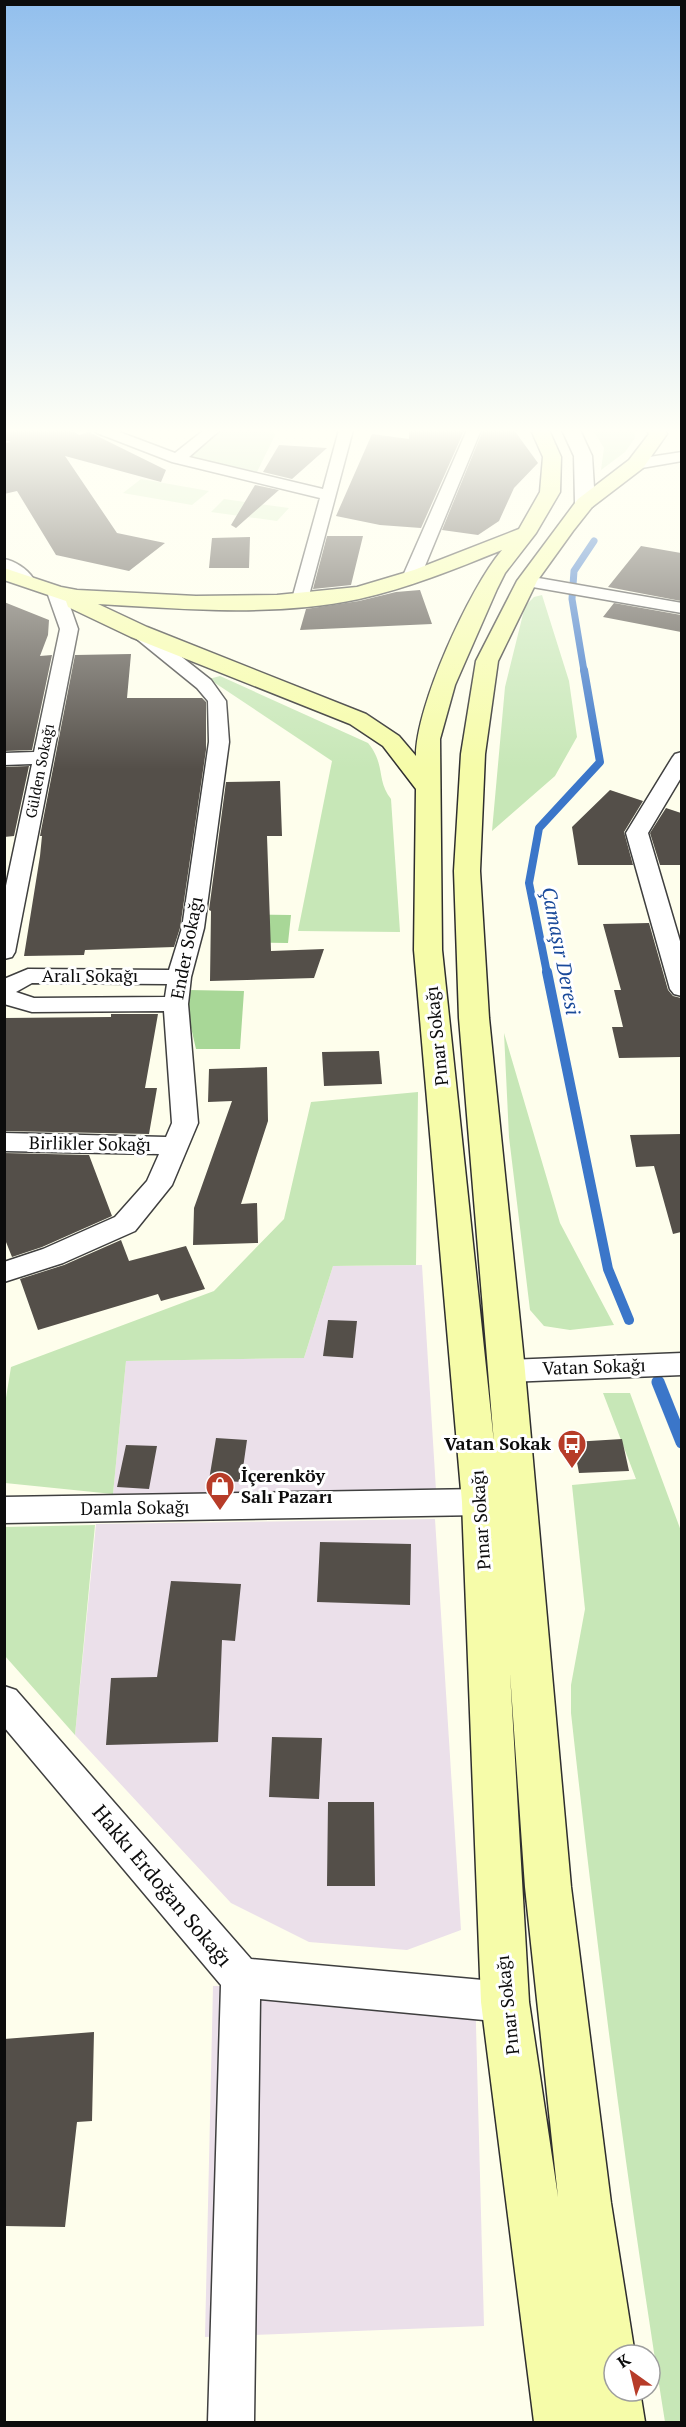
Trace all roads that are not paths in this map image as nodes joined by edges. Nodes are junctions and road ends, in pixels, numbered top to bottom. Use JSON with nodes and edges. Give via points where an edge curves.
{"nodes":[{"id":1,"x":316,"y":543,"type":"edge"},
{"id":2,"x":426,"y":543,"type":"edge"},
{"id":3,"x":500,"y":543,"type":"edge"},
{"id":4,"x":518,"y":543,"type":"edge"},
{"id":5,"x":555,"y":543,"type":"edge"},
{"id":6,"x":4,"y":565,"type":"edge"},
{"id":7,"x":14,"y":576,"type":"edge"},
{"id":8,"x":411,"y":578,"type":"junction"},
{"id":9,"x":527,"y":581,"type":"junction"},
{"id":10,"x":486,"y":589,"type":"junction"},
{"id":11,"x":56,"y":592,"type":"junction"},
{"id":12,"x":301,"y":599,"type":"junction"},
{"id":13,"x":681,"y":608,"type":"edge"},
{"id":14,"x":502,"y":630,"type":"junction"},
{"id":15,"x":139,"y":632,"type":"junction"},
{"id":16,"x":479,"y":712,"type":"junction"},
{"id":17,"x":358,"y":720,"type":"junction"},
{"id":18,"x":417,"y":722,"type":"junction"},
{"id":19,"x":43,"y":758,"type":"junction"},
{"id":20,"x":681,"y":758,"type":"edge"},
{"id":21,"x":4,"y":759,"type":"edge"},
{"id":22,"x":428,"y":788,"type":"junction"},
{"id":23,"x":4,"y":952,"type":"edge"},
{"id":24,"x":179,"y":977,"type":"junction"},
{"id":25,"x":4,"y":989,"type":"edge"},
{"id":26,"x":681,"y":989,"type":"edge"},
{"id":27,"x":4,"y":996,"type":"edge"},
{"id":28,"x":176,"y":1004,"type":"junction"},
{"id":29,"x":4,"y":1142,"type":"edge"},
{"id":30,"x":176,"y":1146,"type":"junction"},
{"id":31,"x":5,"y":1278,"type":"edge"},
{"id":32,"x":681,"y":1364,"type":"edge"},
{"id":33,"x":507,"y":1371,"type":"junction"},
{"id":34,"x":482,"y":1502,"type":"junction"},
{"id":35,"x":4,"y":1510,"type":"edge"},
{"id":36,"x":12,"y":1718,"type":"edge"},
{"id":37,"x":241,"y":1978,"type":"junction"},
{"id":38,"x":505,"y":2002,"type":"junction"},
{"id":39,"x":231,"y":2422,"type":"edge"},
{"id":40,"x":562,"y":2422,"type":"edge"},
{"id":41,"x":617,"y":2422,"type":"edge"}],
"edges":[{"from":1,"to":12,"type":"street"},
{"from":2,"to":8,"type":"street"},
{"from":3,"to":8,"type":"main road"},
{"from":4,"to":10,"type":"main road","name":"Pınar Sokağı"},
{"from":5,"to":9,"type":"main road","name":"Pınar Sokağı"},
{"from":6,"to":7,"type":"street"},
{"from":7,"to":11,"type":"main road"},
{"from":8,"to":10,"type":"main road","via":[[455,580]]},
{"from":8,"to":12,"type":"main road","via":[[356,593]]},
{"from":9,"to":13,"type":"street"},
{"from":9,"to":14,"type":"main road","name":"Pınar Sokağı"},
{"from":10,"to":14,"type":"main road","via":[[501,608]]},
{"from":10,"to":18,"type":"main road","name":"Pınar Sokağı","via":[[444,685]]},
{"from":11,"to":12,"type":"main road","via":[[193,602]]},
{"from":11,"to":15,"type":"main road"},
{"from":11,"to":19,"type":"street","name":"Gülden Sokağı","via":[[69,629]]},
{"from":14,"to":16,"type":"main road","name":"Pınar Sokağı","via":[[487,661]]},
{"from":15,"to":17,"type":"main road"},
{"from":15,"to":24,"type":"street","name":"Ender Sokağı","via":[[204,684],[218,701],[219,742],[193,928]]},
{"from":16,"to":18,"type":"main road"},
{"from":16,"to":33,"type":"main road","name":"Pınar Sokağı","via":[[473,754],[468,882],[474,1018]]},
{"from":17,"to":18,"type":"main road"},
{"from":17,"to":22,"type":"main road","via":[[391,741]]},
{"from":18,"to":22,"type":"main road","name":"Pınar Sokağı","via":[[428,739]]},
{"from":19,"to":21,"type":"street"},
{"from":19,"to":23,"type":"street","name":"Gülden Sokağı"},
{"from":20,"to":26,"type":"street","via":[[637,833]]},
{"from":22,"to":34,"type":"main road","name":"Pınar Sokağı","via":[[428,950]]},
{"from":24,"to":25,"type":"street","name":"Aralı Sokağı","via":[[28,976]]},
{"from":24,"to":28,"type":"street","name":"Ender Sokağı"},
{"from":27,"to":28,"type":"street","name":"Aralı Sokağı","via":[[32,1005]]},
{"from":28,"to":30,"type":"street","name":"Ender Sokağı","via":[[185,1123]]},
{"from":29,"to":30,"type":"street","name":"Birlikler Sokağı"},
{"from":30,"to":31,"type":"street","name":"Ender Sokağı","via":[[159,1185],[125,1224]]},
{"from":32,"to":33,"type":"street","name":"Vatan Sokağı"},
{"from":33,"to":41,"type":"main road","name":"Pınar Sokağı","via":[[548,1887],[585,2203]]},
{"from":34,"to":35,"type":"street","name":"Damla Sokağı"},
{"from":34,"to":38,"type":"main road","name":"Pınar Sokağı"},
{"from":36,"to":37,"type":"street","name":"Hakkı Erdoğan Sokağı"},
{"from":37,"to":38,"type":"street","name":"Hakkı Erdoğan Sokağı"},
{"from":37,"to":39,"type":"street"},
{"from":38,"to":40,"type":"main road","name":"Pınar Sokağı"}]}
